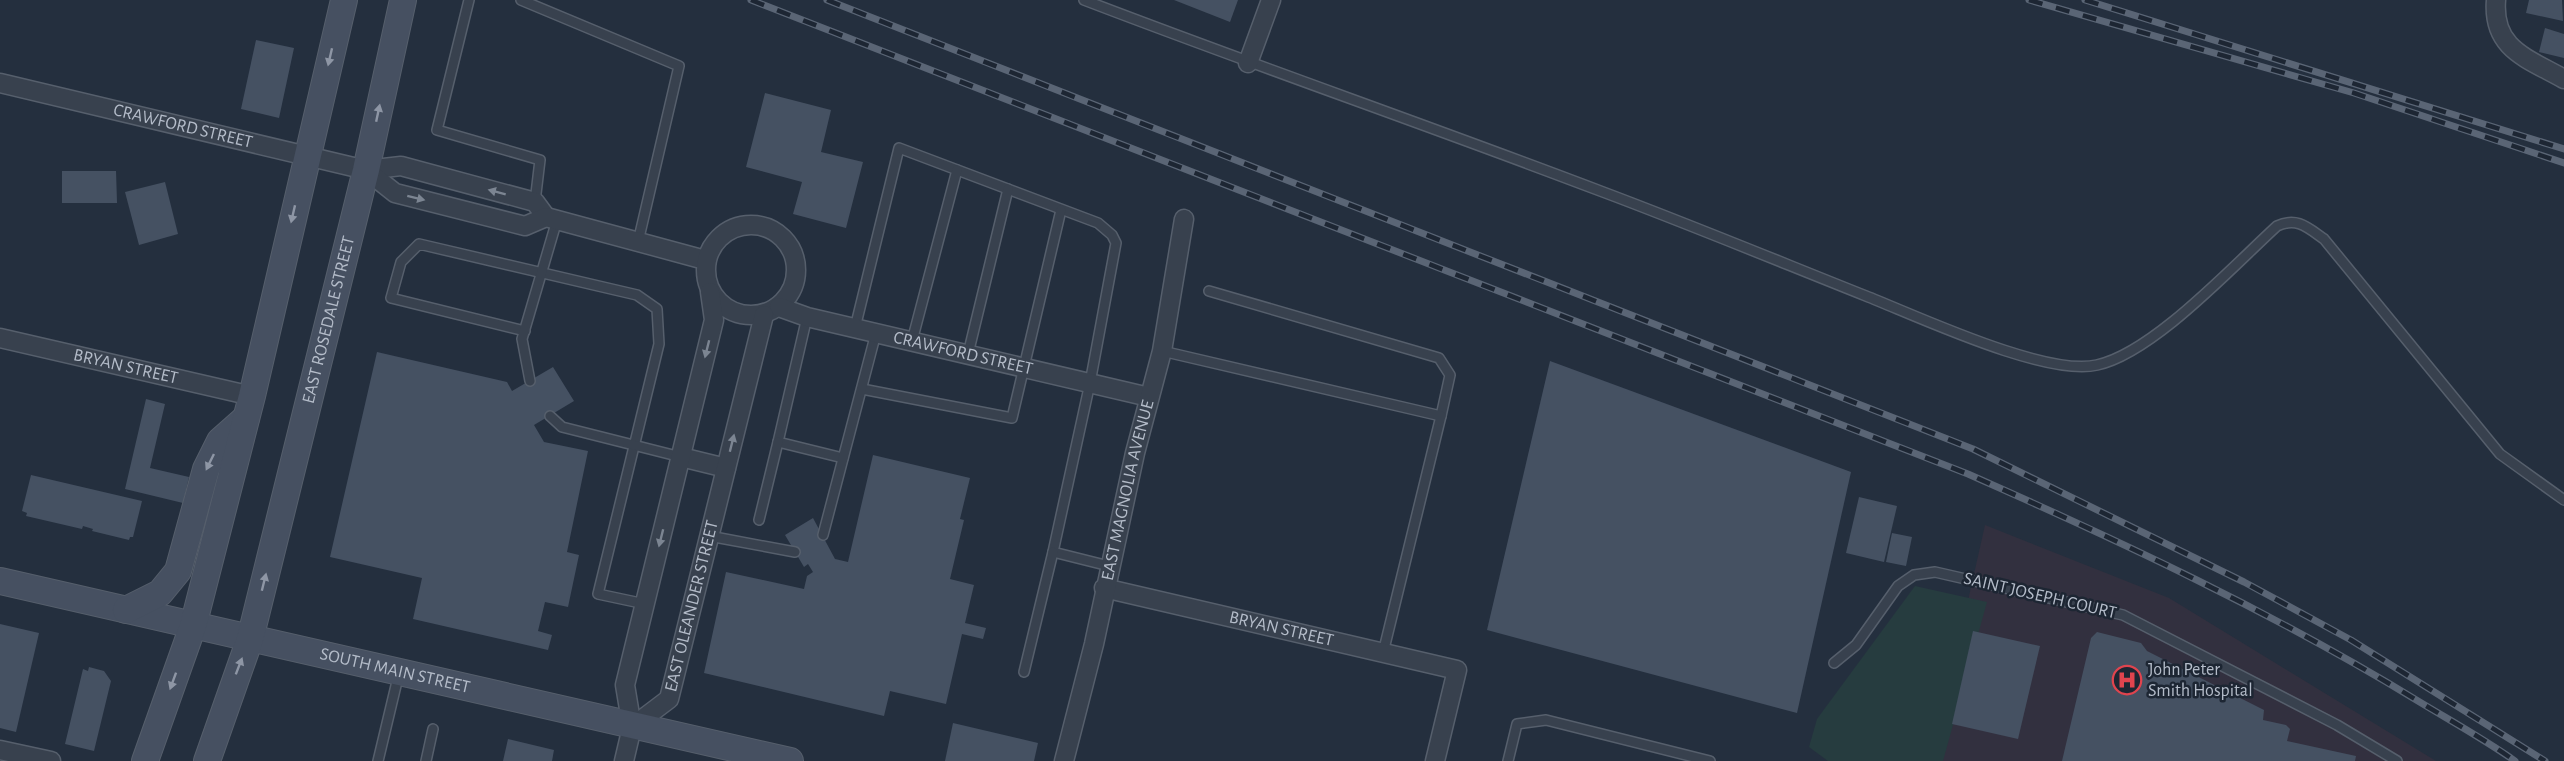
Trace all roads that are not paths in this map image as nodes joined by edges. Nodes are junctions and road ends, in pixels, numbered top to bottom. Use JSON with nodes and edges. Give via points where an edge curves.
{"nodes":[{"id":1,"x":344,"y":0,"type":"edge"},
{"id":2,"x":403,"y":0,"type":"edge"},
{"id":3,"x":469,"y":0,"type":"edge"},
{"id":4,"x":520,"y":0,"type":"edge"},
{"id":5,"x":1084,"y":0,"type":"edge"},
{"id":6,"x":1271,"y":0,"type":"edge"},
{"id":7,"x":2496,"y":0,"type":"edge"},
{"id":8,"x":1248,"y":63,"type":"junction"},
{"id":9,"x":2564,"y":79,"type":"edge"},
{"id":10,"x":0,"y":83,"type":"edge"},
{"id":11,"x":306,"y":157,"type":"junction"},
{"id":12,"x":366,"y":170,"type":"junction"},
{"id":13,"x":957,"y":170,"type":"junction"},
{"id":14,"x":1008,"y":189,"type":"junction"},
{"id":15,"x":535,"y":202,"type":"junction"},
{"id":16,"x":1061,"y":210,"type":"junction"},
{"id":17,"x":551,"y":219,"type":"junction"},
{"id":18,"x":1184,"y":219,"type":"dead end"},
{"id":19,"x":638,"y":242,"type":"junction"},
{"id":20,"x":705,"y":260,"type":"junction"},
{"id":21,"x":542,"y":272,"type":"junction"},
{"id":22,"x":710,"y":291,"type":"junction"},
{"id":23,"x":1209,"y":291,"type":"dead end"},
{"id":24,"x":772,"y":311,"type":"junction"},
{"id":25,"x":807,"y":317,"type":"junction"},
{"id":26,"x":855,"y":328,"type":"junction"},
{"id":27,"x":525,"y":331,"type":"junction"},
{"id":28,"x":876,"y":333,"type":"junction"},
{"id":29,"x":0,"y":338,"type":"edge"},
{"id":30,"x":912,"y":341,"type":"junction"},
{"id":31,"x":1162,"y":351,"type":"junction"},
{"id":32,"x":968,"y":354,"type":"junction"},
{"id":33,"x":1022,"y":367,"type":"junction"},
{"id":34,"x":530,"y":381,"type":"dead end"},
{"id":35,"x":1090,"y":383,"type":"junction"},
{"id":36,"x":862,"y":389,"type":"junction"},
{"id":37,"x":1149,"y":397,"type":"junction"},
{"id":38,"x":249,"y":407,"type":"junction"},
{"id":39,"x":550,"y":416,"type":"dead end"},
{"id":40,"x":1441,"y":416,"type":"junction"},
{"id":41,"x":778,"y":442,"type":"junction"},
{"id":42,"x":636,"y":446,"type":"junction"},
{"id":43,"x":681,"y":457,"type":"junction"},
{"id":44,"x":843,"y":458,"type":"junction"},
{"id":45,"x":726,"y":468,"type":"junction"},
{"id":46,"x":2564,"y":500,"type":"edge"},
{"id":47,"x":759,"y":520,"type":"dead end"},
{"id":48,"x":823,"y":535,"type":"dead end"},
{"id":49,"x":710,"y":536,"type":"junction"},
{"id":50,"x":795,"y":552,"type":"dead end"},
{"id":51,"x":1053,"y":552,"type":"junction"},
{"id":52,"x":1109,"y":566,"type":"junction"},
{"id":53,"x":0,"y":581,"type":"edge"},
{"id":54,"x":1104,"y":588,"type":"junction"},
{"id":55,"x":645,"y":604,"type":"junction"},
{"id":56,"x":126,"y":610,"type":"junction"},
{"id":57,"x":193,"y":626,"type":"junction"},
{"id":58,"x":250,"y":639,"type":"junction"},
{"id":59,"x":1383,"y":653,"type":"junction"},
{"id":60,"x":1834,"y":663,"type":"dead end"},
{"id":61,"x":1024,"y":672,"type":"dead end"},
{"id":62,"x":399,"y":673,"type":"junction"},
{"id":63,"x":632,"y":727,"type":"junction"},
{"id":64,"x":433,"y":729,"type":"dead end"},
{"id":65,"x":0,"y":750,"type":"edge"},
{"id":66,"x":1688,"y":758,"type":"edge"},
{"id":67,"x":29,"y":759,"type":"edge"},
{"id":68,"x":51,"y":761,"type":"edge"},
{"id":69,"x":145,"y":761,"type":"edge"},
{"id":70,"x":207,"y":761,"type":"edge"},
{"id":71,"x":378,"y":761,"type":"edge"},
{"id":72,"x":426,"y":761,"type":"edge"},
{"id":73,"x":624,"y":761,"type":"edge"},
{"id":74,"x":790,"y":761,"type":"edge"},
{"id":75,"x":1064,"y":761,"type":"edge"},
{"id":76,"x":1436,"y":761,"type":"edge"},
{"id":77,"x":1508,"y":761,"type":"edge"},
{"id":78,"x":1710,"y":761,"type":"edge"},
{"id":79,"x":2397,"y":761,"type":"edge"}],
"edges":[{"from":1,"to":11,"type":"main road","one_way":true},
{"from":12,"to":2,"type":"main road","name":"EAST ROSEDALE STREET","one_way":true},
{"from":3,"to":15,"type":"lane","via":[[437,130],[540,160]]},
{"from":4,"to":19,"type":"lane","via":[[679,66]]},
{"from":5,"to":8,"type":"lane"},
{"from":6,"to":8,"type":"street"},
{"from":7,"to":9,"type":"street","via":[[2496,25],[2502,39]]},
{"from":8,"to":46,"type":"lane","via":[[1602,191],[2028,358],[2065,367],[2095,366],[2123,356],[2168,326],[2277,226],[2290,220],[2301,223],[2324,239],[2500,454]]},
{"from":10,"to":11,"type":"street","name":"CRAWFORD STREET"},
{"from":11,"to":12,"type":"street","name":"CRAWFORD STREET"},
{"from":11,"to":38,"type":"main road","one_way":true},
{"from":15,"to":12,"type":"street","name":"CRAWFORD STREET","one_way":true,"via":[[401,166]]},
{"from":12,"to":17,"type":"street","name":"CRAWFORD STREET","one_way":true,"via":[[395,193],[525,226]]},
{"from":58,"to":12,"type":"main road","name":"EAST ROSEDALE STREET","one_way":true},
{"from":13,"to":14,"type":"lane"},
{"from":13,"to":26,"type":"lane","via":[[899,148]]},
{"from":13,"to":30,"type":"lane"},
{"from":14,"to":16,"type":"lane"},
{"from":14,"to":32,"type":"lane"},
{"from":15,"to":17,"type":"street"},
{"from":16,"to":33,"type":"lane"},
{"from":16,"to":35,"type":"lane","via":[[1098,224],[1116,243]]},
{"from":17,"to":19,"type":"street","name":"CRAWFORD STREET"},
{"from":17,"to":21,"type":"lane"},
{"from":18,"to":31,"type":"street","name":"EAST MAGNOLIA AVENUE"},
{"from":19,"to":20,"type":"street","name":"CRAWFORD STREET"},
{"from":20,"to":22,"type":"street"},
{"from":20,"to":24,"type":"street","via":[[720,235],[730,230],[747,224],[775,231],[794,253],[795,282]]},
{"from":21,"to":27,"type":"lane"},
{"from":21,"to":27,"type":"lane","via":[[419,244],[401,262],[391,298]]},
{"from":21,"to":42,"type":"lane","via":[[637,296],[657,309],[659,344]]},
{"from":22,"to":24,"type":"street","via":[[732,313]]},
{"from":22,"to":43,"type":"street","one_way":true,"via":[[714,320]]},
{"from":23,"to":40,"type":"lane","via":[[1439,358],[1450,375]]},
{"from":24,"to":25,"type":"street","name":"CRAWFORD STREET"},
{"from":45,"to":24,"type":"street","name":"EAST OLEANDER STREET","one_way":true},
{"from":25,"to":26,"type":"street","name":"CRAWFORD STREET"},
{"from":25,"to":41,"type":"lane"},
{"from":26,"to":28,"type":"street","name":"CRAWFORD STREET"},
{"from":27,"to":34,"type":"lane","via":[[522,339]]},
{"from":28,"to":30,"type":"street","name":"CRAWFORD STREET"},
{"from":28,"to":36,"type":"lane"},
{"from":29,"to":38,"type":"street","name":"BRYAN STREET"},
{"from":30,"to":32,"type":"street","name":"CRAWFORD STREET"},
{"from":31,"to":37,"type":"street","name":"EAST MAGNOLIA AVENUE"},
{"from":31,"to":40,"type":"lane"},
{"from":32,"to":33,"type":"street","name":"CRAWFORD STREET"},
{"from":33,"to":35,"type":"street","name":"CRAWFORD STREET"},
{"from":33,"to":36,"type":"lane","via":[[1012,418]]},
{"from":35,"to":37,"type":"street","name":"CRAWFORD STREET"},
{"from":35,"to":51,"type":"lane"},
{"from":36,"to":44,"type":"lane"},
{"from":37,"to":52,"type":"street","name":"EAST MAGNOLIA AVENUE"},
{"from":38,"to":56,"type":"main road","one_way":true,"via":[[220,441],[206,469],[178,571],[160,593]]},
{"from":38,"to":57,"type":"main road"},
{"from":39,"to":42,"type":"lane","via":[[561,427]]},
{"from":40,"to":59,"type":"lane"},
{"from":41,"to":44,"type":"lane"},
{"from":41,"to":47,"type":"lane"},
{"from":42,"to":43,"type":"lane"},
{"from":42,"to":55,"type":"lane","via":[[598,594]]},
{"from":43,"to":45,"type":"street"},
{"from":43,"to":55,"type":"street","one_way":true},
{"from":44,"to":48,"type":"lane"},
{"from":45,"to":49,"type":"street","name":"EAST OLEANDER STREET"},
{"from":49,"to":50,"type":"lane"},
{"from":49,"to":63,"type":"street","name":"EAST OLEANDER STREET","via":[[669,699]]},
{"from":51,"to":52,"type":"lane"},
{"from":51,"to":61,"type":"lane"},
{"from":52,"to":54,"type":"street","name":"EAST MAGNOLIA AVENUE"},
{"from":53,"to":56,"type":"main road","name":"SOUTH MAIN STREET"},
{"from":54,"to":59,"type":"street","name":"BRYAN STREET"},
{"from":54,"to":75,"type":"street","name":"EAST MAGNOLIA AVENUE"},
{"from":55,"to":63,"type":"street","via":[[625,685]]},
{"from":56,"to":57,"type":"main road","name":"SOUTH MAIN STREET"},
{"from":57,"to":58,"type":"main road","name":"SOUTH MAIN STREET"},
{"from":57,"to":69,"type":"main road","one_way":true},
{"from":58,"to":62,"type":"main road","name":"SOUTH MAIN STREET"},
{"from":70,"to":58,"type":"main road","name":"EAST ROSEDALE STREET","one_way":true},
{"from":59,"to":76,"type":"street","name":"BRYAN STREET","via":[[1457,670]]},
{"from":60,"to":79,"type":"lane","name":"SAINT JOSEPH COURT","via":[[1856,645],[1898,586],[1914,575],[1935,572],[2123,615],[2337,725]]},
{"from":62,"to":63,"type":"main road","name":"SOUTH MAIN STREET"},
{"from":62,"to":71,"type":"lane"},
{"from":63,"to":73,"type":"street"},
{"from":63,"to":74,"type":"main road","name":"SOUTH MAIN STREET"},
{"from":64,"to":72,"type":"lane"},
{"from":65,"to":67,"type":"street"},
{"from":66,"to":77,"type":"lane","via":[[1546,720],[1517,724]]},
{"from":66,"to":78,"type":"lane"},
{"from":67,"to":68,"type":"street"}]}
